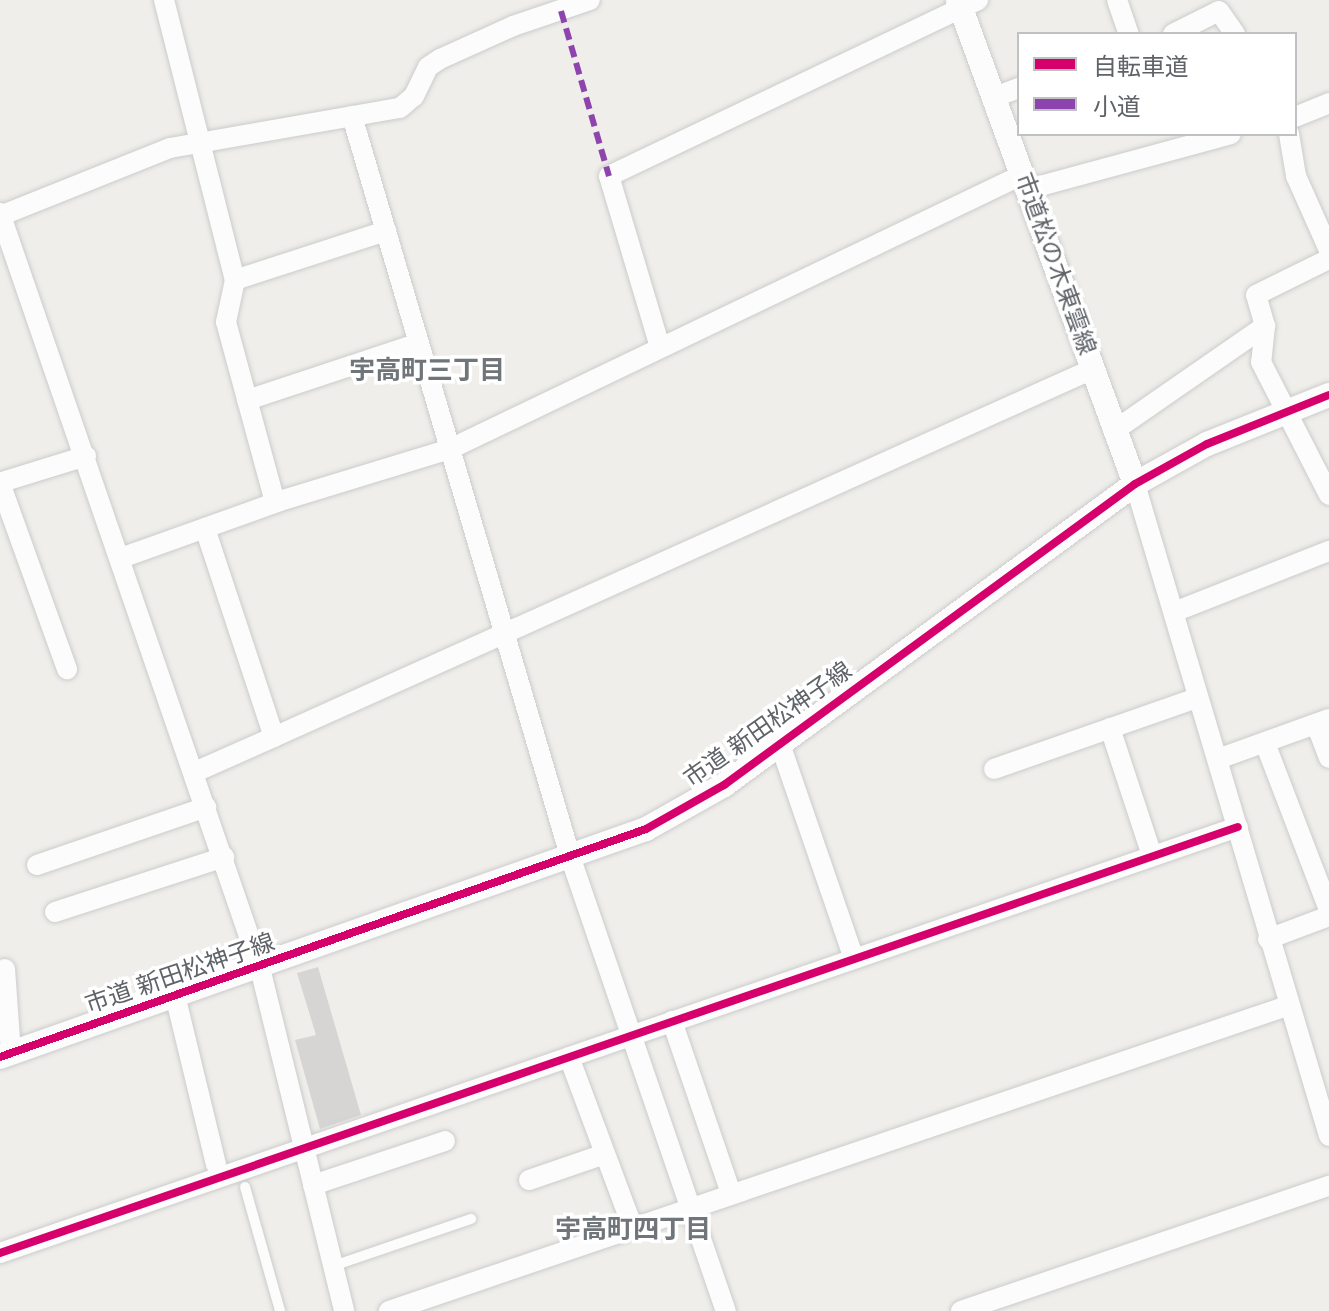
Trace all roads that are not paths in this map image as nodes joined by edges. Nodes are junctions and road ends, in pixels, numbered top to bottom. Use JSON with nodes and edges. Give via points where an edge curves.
{"nodes":[{"id":1,"x":164,"y":0,"type":"edge"},
{"id":2,"x":590,"y":0,"type":"edge"},
{"id":3,"x":1117,"y":0,"type":"edge"},
{"id":4,"x":966,"y":2,"type":"edge"},
{"id":5,"x":1217,"y":6,"type":"edge"},
{"id":6,"x":1128,"y":32,"type":"edge"},
{"id":7,"x":1176,"y":32,"type":"edge"},
{"id":8,"x":1234,"y":32,"type":"edge"},
{"id":9,"x":1017,"y":89,"type":"edge"},
{"id":10,"x":995,"y":97,"type":"junction"},
{"id":11,"x":1329,"y":103,"type":"edge"},
{"id":12,"x":352,"y":116,"type":"junction"},
{"id":13,"x":1297,"y":116,"type":"edge"},
{"id":14,"x":1217,"y":136,"type":"edge"},
{"id":15,"x":1289,"y":136,"type":"edge"},
{"id":16,"x":199,"y":140,"type":"junction"},
{"id":17,"x":1189,"y":140,"type":"edge"},
{"id":18,"x":1025,"y":182,"type":"junction"},
{"id":19,"x":0,"y":215,"type":"edge"},
{"id":20,"x":386,"y":231,"type":"junction"},
{"id":21,"x":1329,"y":250,"type":"edge"},
{"id":22,"x":1329,"y":259,"type":"edge"},
{"id":23,"x":235,"y":280,"type":"junction"},
{"id":24,"x":1265,"y":326,"type":"junction"},
{"id":25,"x":419,"y":343,"type":"junction"},
{"id":26,"x":660,"y":347,"type":"junction"},
{"id":27,"x":1093,"y":369,"type":"junction"},
{"id":28,"x":1329,"y":395,"type":"edge"},
{"id":29,"x":247,"y":400,"type":"junction"},
{"id":30,"x":1283,"y":410,"type":"junction"},
{"id":31,"x":1115,"y":430,"type":"junction"},
{"id":32,"x":450,"y":449,"type":"junction"},
{"id":33,"x":86,"y":456,"type":"junction"},
{"id":34,"x":1,"y":483,"type":"edge"},
{"id":35,"x":1135,"y":484,"type":"junction"},
{"id":36,"x":1329,"y":495,"type":"edge"},
{"id":37,"x":275,"y":502,"type":"junction"},
{"id":38,"x":205,"y":528,"type":"junction"},
{"id":39,"x":1329,"y":551,"type":"edge"},
{"id":40,"x":121,"y":558,"type":"junction"},
{"id":41,"x":1174,"y":612,"type":"junction"},
{"id":42,"x":504,"y":634,"type":"junction"},
{"id":43,"x":67,"y":669,"type":"dead end"},
{"id":44,"x":1197,"y":698,"type":"junction"},
{"id":45,"x":1322,"y":722,"type":"edge"},
{"id":46,"x":1110,"y":728,"type":"junction"},
{"id":47,"x":274,"y":737,"type":"junction"},
{"id":48,"x":1265,"y":743,"type":"junction"},
{"id":49,"x":780,"y":744,"type":"junction"},
{"id":50,"x":1329,"y":758,"type":"edge"},
{"id":51,"x":1218,"y":759,"type":"junction"},
{"id":52,"x":994,"y":769,"type":"dead end"},
{"id":53,"x":195,"y":772,"type":"junction"},
{"id":54,"x":206,"y":807,"type":"junction"},
{"id":55,"x":1238,"y":827,"type":"junction"},
{"id":56,"x":1152,"y":856,"type":"junction"},
{"id":57,"x":224,"y":857,"type":"junction"},
{"id":58,"x":571,"y":859,"type":"junction"},
{"id":59,"x":37,"y":865,"type":"dead end"},
{"id":60,"x":55,"y":912,"type":"dead end"},
{"id":61,"x":1329,"y":913,"type":"edge"},
{"id":62,"x":1268,"y":939,"type":"junction"},
{"id":63,"x":854,"y":959,"type":"junction"},
{"id":64,"x":260,"y":968,"type":"junction"},
{"id":65,"x":5,"y":969,"type":"dead end"},
{"id":66,"x":175,"y":995,"type":"junction"},
{"id":67,"x":1287,"y":1006,"type":"junction"},
{"id":68,"x":672,"y":1021,"type":"junction"},
{"id":69,"x":631,"y":1035,"type":"junction"},
{"id":70,"x":6,"y":1055,"type":"edge"},
{"id":71,"x":569,"y":1057,"type":"junction"},
{"id":72,"x":1325,"y":1112,"type":"edge"},
{"id":73,"x":1329,"y":1136,"type":"edge"},
{"id":74,"x":445,"y":1141,"type":"dead end"},
{"id":75,"x":304,"y":1148,"type":"junction"},
{"id":76,"x":602,"y":1155,"type":"junction"},
{"id":77,"x":216,"y":1165,"type":"dead end"},
{"id":78,"x":529,"y":1180,"type":"dead end"},
{"id":79,"x":313,"y":1185,"type":"junction"},
{"id":80,"x":1329,"y":1186,"type":"edge"},
{"id":81,"x":245,"y":1187,"type":"dead end"},
{"id":82,"x":731,"y":1193,"type":"junction"},
{"id":83,"x":691,"y":1207,"type":"junction"},
{"id":84,"x":471,"y":1219,"type":"dead end"},
{"id":85,"x":633,"y":1228,"type":"junction"},
{"id":86,"x":0,"y":1253,"type":"edge"},
{"id":87,"x":333,"y":1266,"type":"junction"},
{"id":88,"x":280,"y":1311,"type":"edge"},
{"id":89,"x":344,"y":1311,"type":"edge"},
{"id":90,"x":389,"y":1311,"type":"edge"},
{"id":91,"x":726,"y":1311,"type":"edge"},
{"id":92,"x":961,"y":1311,"type":"edge"}],
"edges":[{"from":1,"to":16,"type":"street"},
{"from":2,"to":12,"type":"street","via":[[440,59],[428,67],[414,96],[400,108]]},
{"from":3,"to":6,"type":"street"},
{"from":4,"to":10,"type":"street","name":"市道松の木東雲線"},
{"from":4,"to":26,"type":"street","via":[[609,176]]},
{"from":5,"to":7,"type":"street"},
{"from":5,"to":8,"type":"street"},
{"from":9,"to":10,"type":"street"},
{"from":10,"to":18,"type":"street","name":"市道松の木東雲線"},
{"from":11,"to":13,"type":"street"},
{"from":12,"to":16,"type":"street"},
{"from":12,"to":20,"type":"street"},
{"from":14,"to":17,"type":"street"},
{"from":15,"to":21,"type":"street","via":[[1296,176]]},
{"from":16,"to":19,"type":"street"},
{"from":16,"to":23,"type":"street"},
{"from":17,"to":18,"type":"street"},
{"from":18,"to":26,"type":"street"},
{"from":18,"to":27,"type":"street","name":"市道松の木東雲線"},
{"from":19,"to":33,"type":"street"},
{"from":20,"to":23,"type":"street"},
{"from":20,"to":25,"type":"street"},
{"from":22,"to":24,"type":"street","via":[[1256,295]]},
{"from":23,"to":29,"type":"street","via":[[226,322]]},
{"from":24,"to":30,"type":"street","via":[[1259,355]]},
{"from":24,"to":31,"type":"street"},
{"from":25,"to":29,"type":"street"},
{"from":25,"to":32,"type":"street"},
{"from":26,"to":32,"type":"street"},
{"from":27,"to":31,"type":"street","name":"市道松の木東雲線"},
{"from":27,"to":42,"type":"street"},
{"from":28,"to":30,"type":"street","name":"市道 新田松神子線"},
{"from":29,"to":37,"type":"street"},
{"from":30,"to":35,"type":"street","name":"市道 新田松神子線"},
{"from":30,"to":36,"type":"street"},
{"from":31,"to":35,"type":"street","name":"市道松の木東雲線"},
{"from":32,"to":37,"type":"street"},
{"from":32,"to":42,"type":"street"},
{"from":33,"to":34,"type":"street"},
{"from":33,"to":40,"type":"street"},
{"from":34,"to":43,"type":"street"},
{"from":35,"to":41,"type":"street"},
{"from":35,"to":49,"type":"street","name":"市道 新田松神子線"},
{"from":37,"to":38,"type":"street"},
{"from":38,"to":40,"type":"street"},
{"from":38,"to":47,"type":"street"},
{"from":39,"to":41,"type":"street"},
{"from":40,"to":53,"type":"street"},
{"from":41,"to":44,"type":"street"},
{"from":42,"to":47,"type":"street"},
{"from":42,"to":58,"type":"street"},
{"from":44,"to":46,"type":"street"},
{"from":44,"to":51,"type":"street"},
{"from":45,"to":48,"type":"street"},
{"from":45,"to":50,"type":"street"},
{"from":46,"to":52,"type":"street"},
{"from":46,"to":56,"type":"street"},
{"from":47,"to":53,"type":"street"},
{"from":48,"to":51,"type":"street"},
{"from":48,"to":61,"type":"street"},
{"from":49,"to":58,"type":"street","name":"市道 新田松神子線","via":[[724,785],[646,829]]},
{"from":49,"to":63,"type":"street"},
{"from":51,"to":55,"type":"street"},
{"from":53,"to":54,"type":"street"},
{"from":54,"to":57,"type":"street"},
{"from":54,"to":59,"type":"street"},
{"from":55,"to":56,"type":"street"},
{"from":55,"to":62,"type":"street"},
{"from":56,"to":63,"type":"street"},
{"from":57,"to":60,"type":"street"},
{"from":57,"to":64,"type":"street"},
{"from":58,"to":64,"type":"street","name":"市道 新田松神子線"},
{"from":58,"to":69,"type":"street"},
{"from":61,"to":62,"type":"street"},
{"from":62,"to":67,"type":"street"},
{"from":63,"to":68,"type":"street"},
{"from":64,"to":66,"type":"street","name":"市道 新田松神子線"},
{"from":64,"to":75,"type":"street"},
{"from":65,"to":70,"type":"street"},
{"from":66,"to":70,"type":"street","name":"市道 新田松神子線"},
{"from":66,"to":77,"type":"street"},
{"from":67,"to":72,"type":"street"},
{"from":67,"to":82,"type":"street"},
{"from":68,"to":69,"type":"street"},
{"from":68,"to":82,"type":"street"},
{"from":69,"to":71,"type":"street"},
{"from":69,"to":83,"type":"street"},
{"from":71,"to":75,"type":"street"},
{"from":71,"to":76,"type":"street"},
{"from":72,"to":73,"type":"street"},
{"from":74,"to":79,"type":"street"},
{"from":75,"to":79,"type":"street"},
{"from":75,"to":86,"type":"street"},
{"from":76,"to":78,"type":"street"},
{"from":76,"to":85,"type":"street"},
{"from":79,"to":87,"type":"street"},
{"from":80,"to":92,"type":"street"},
{"from":81,"to":88,"type":"lane"},
{"from":82,"to":83,"type":"street"},
{"from":83,"to":85,"type":"street"},
{"from":83,"to":91,"type":"street"},
{"from":84,"to":87,"type":"lane"},
{"from":85,"to":90,"type":"street"},
{"from":87,"to":89,"type":"street"}]}
